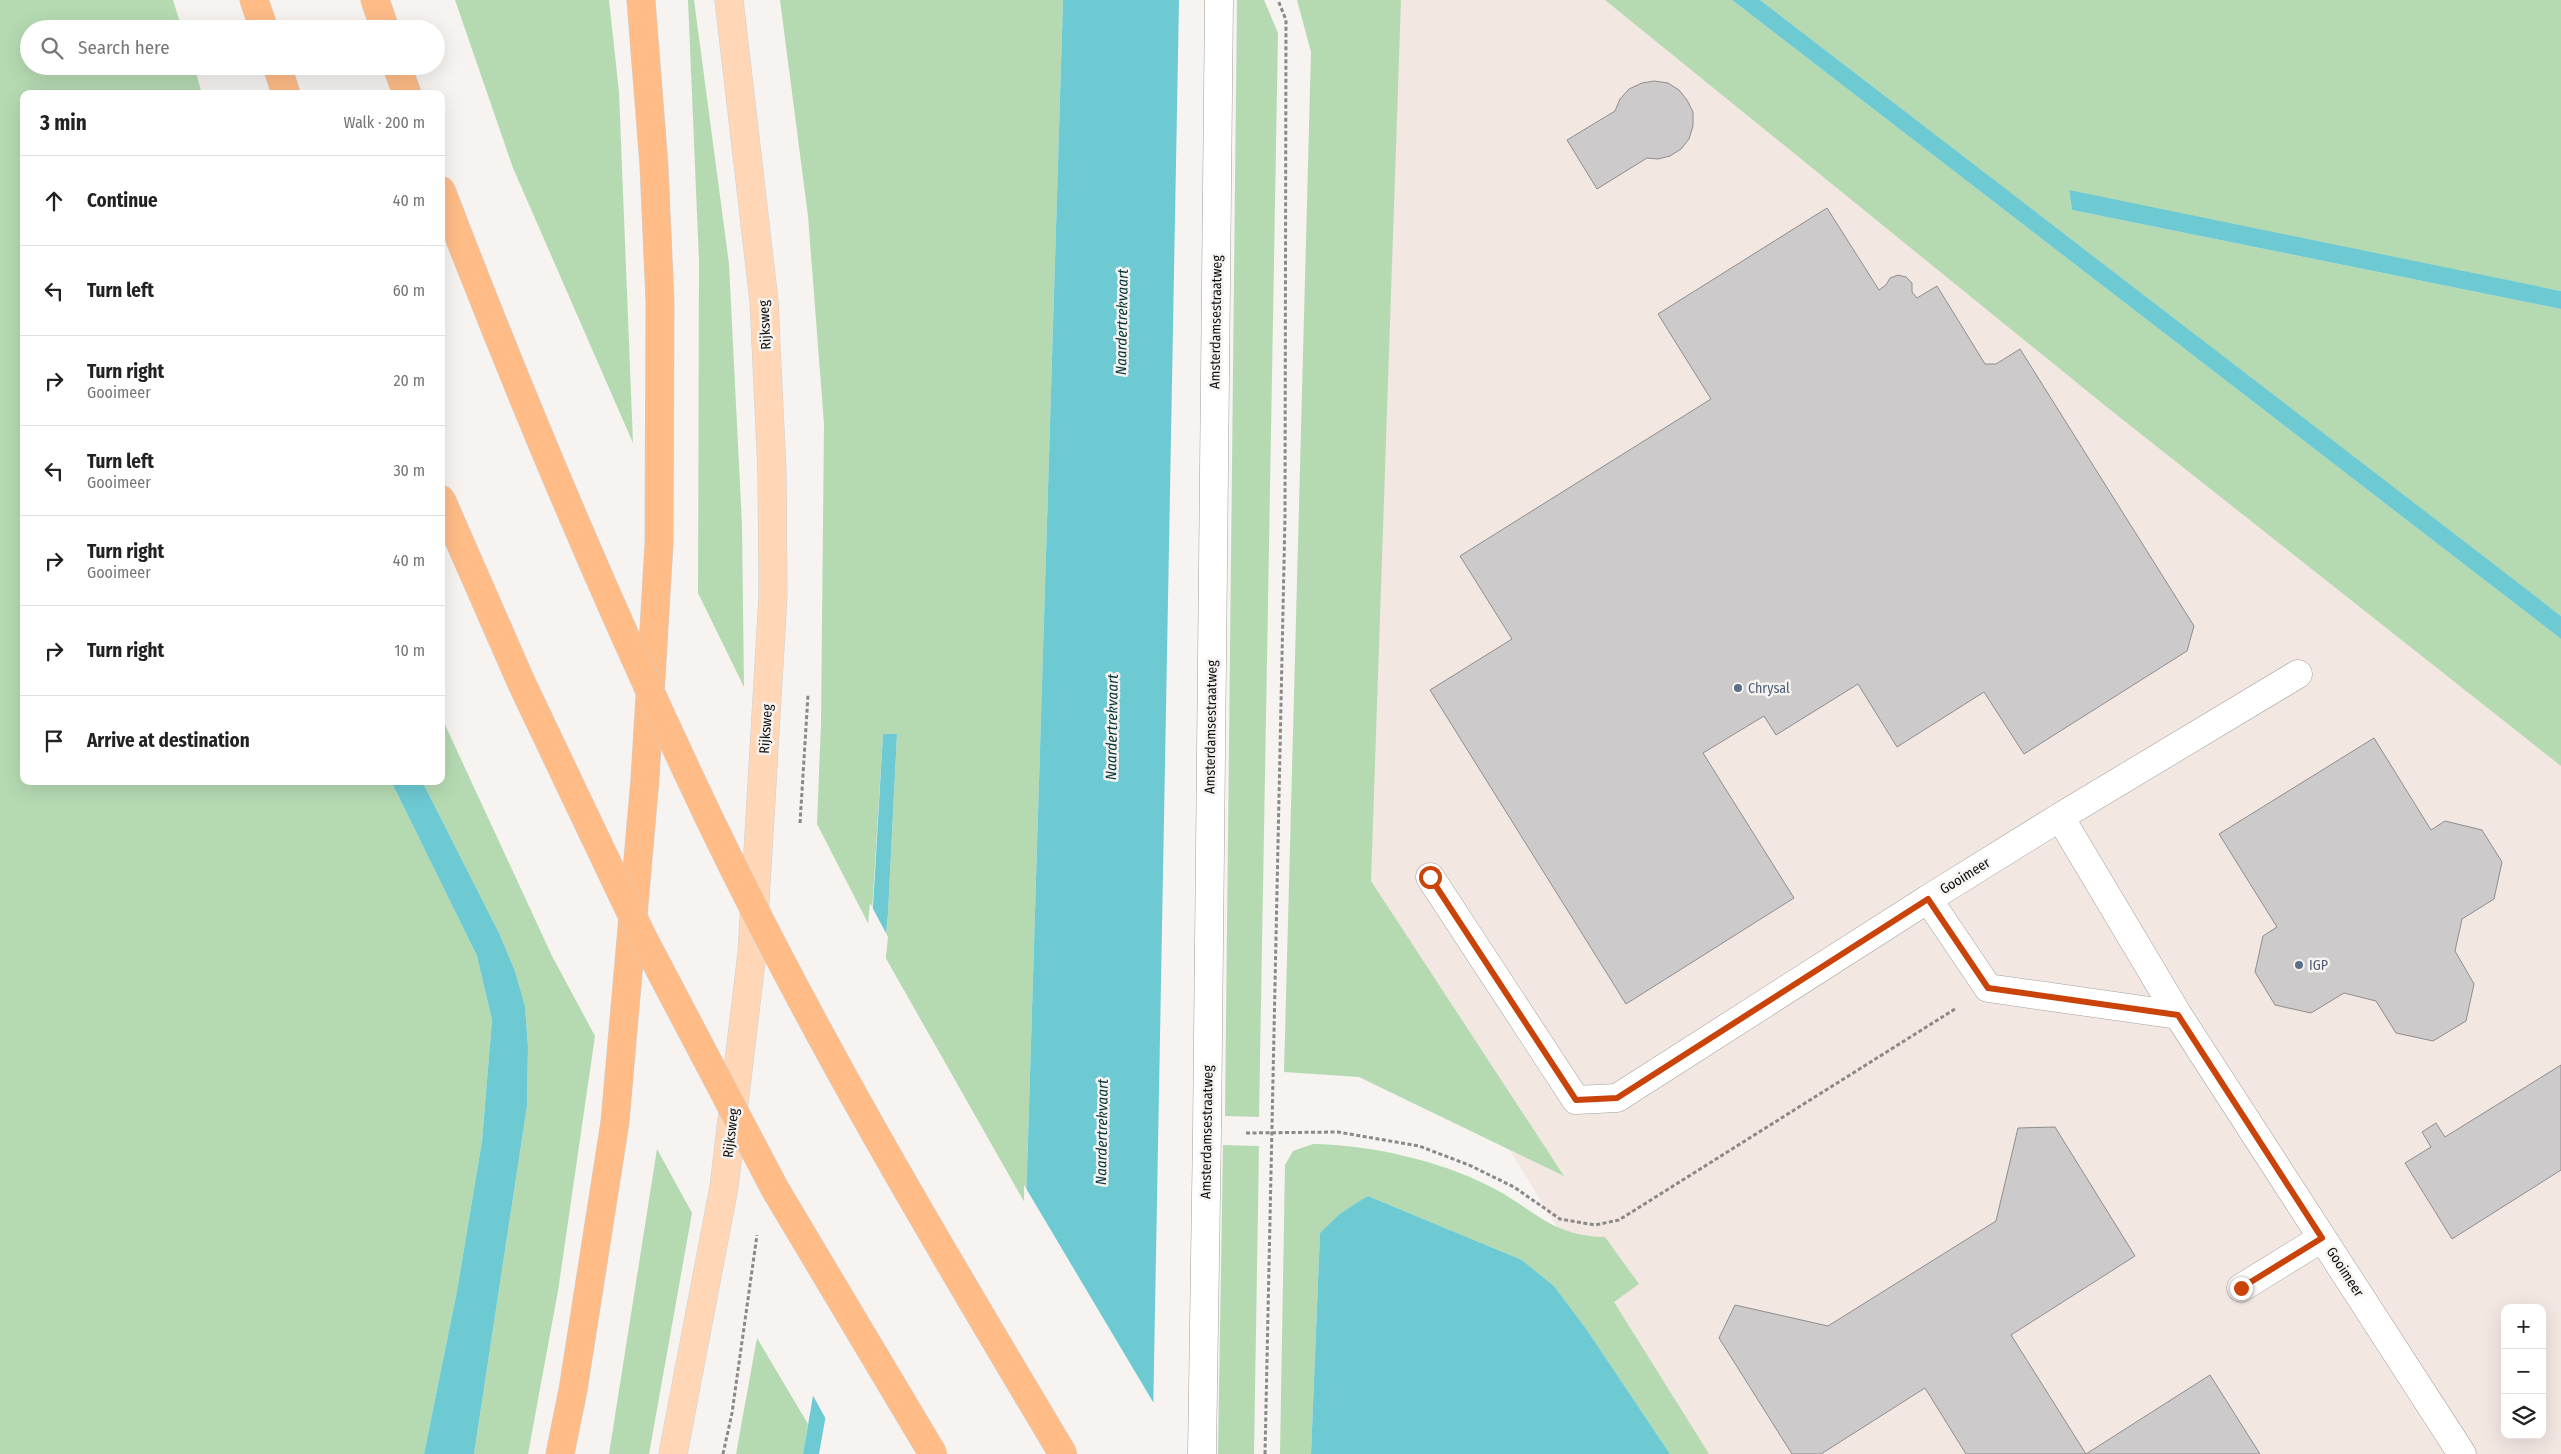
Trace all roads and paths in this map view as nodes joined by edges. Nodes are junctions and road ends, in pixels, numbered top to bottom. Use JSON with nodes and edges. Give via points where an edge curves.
{"nodes":[{"id":1,"x":254,"y":0,"type":"edge"},
{"id":2,"x":375,"y":0,"type":"edge"},
{"id":3,"x":641,"y":0,"type":"edge"},
{"id":4,"x":729,"y":0,"type":"edge"},
{"id":5,"x":1219,"y":0,"type":"edge"},
{"id":6,"x":1278,"y":0,"type":"edge"},
{"id":7,"x":261,"y":20,"type":"edge"},
{"id":8,"x":382,"y":20,"type":"edge"},
{"id":9,"x":280,"y":75,"type":"edge"},
{"id":10,"x":400,"y":75,"type":"edge"},
{"id":11,"x":285,"y":90,"type":"edge"},
{"id":12,"x":406,"y":90,"type":"edge"},
{"id":13,"x":445,"y":200,"type":"edge"},
{"id":14,"x":445,"y":508,"type":"edge"},
{"id":15,"x":2298,"y":674,"type":"dead end"},
{"id":16,"x":2060,"y":817,"type":"junction"},
{"id":17,"x":1430,"y":877,"type":"dead end"},
{"id":18,"x":1928,"y":899,"type":"junction"},
{"id":19,"x":2178,"y":1015,"type":"junction"},
{"id":20,"x":2322,"y":1238,"type":"junction"},
{"id":21,"x":2241,"y":1288,"type":"dead end"},
{"id":22,"x":560,"y":1454,"type":"edge"},
{"id":23,"x":673,"y":1454,"type":"edge"},
{"id":24,"x":933,"y":1454,"type":"edge"},
{"id":25,"x":1063,"y":1454,"type":"edge"},
{"id":26,"x":1202,"y":1454,"type":"edge"},
{"id":27,"x":1265,"y":1454,"type":"edge"},
{"id":28,"x":2462,"y":1454,"type":"edge"}],
"edges":[{"from":1,"to":7,"type":"highway"},
{"from":2,"to":8,"type":"highway"},
{"from":3,"to":22,"type":"highway","via":[[654,166],[660,302],[659,544],[645,779],[615,1122]]},
{"from":4,"to":23,"type":"main road","name":"Rijksweg","via":[[764,301],[772,472],[773,596],[752,953],[724,1186]]},
{"from":5,"to":26,"type":"street","name":"Amsterdamsestraatweg"},
{"from":6,"to":27,"type":"path","via":[[1286,20],[1285,516]]},
{"from":9,"to":11,"type":"highway"},
{"from":10,"to":12,"type":"highway"},
{"from":13,"to":25,"type":"highway","bridge":true,"via":[[564,498],[693,786],[837,1066]]},
{"from":14,"to":24,"type":"highway","bridge":true,"via":[[522,684],[646,944],[775,1189]]},
{"from":15,"to":16,"type":"street"},
{"from":16,"to":18,"type":"street","name":"Gooimeer"},
{"from":16,"to":19,"type":"street","name":"Gooimeer"},
{"from":17,"to":18,"type":"street","via":[[1576,1100],[1617,1098]]},
{"from":18,"to":19,"type":"street","name":"Gooimeer","via":[[1988,988]]},
{"from":19,"to":20,"type":"street","name":"Gooimeer"},
{"from":20,"to":21,"type":"street"},
{"from":20,"to":28,"type":"street","name":"Gooimeer"}]}
